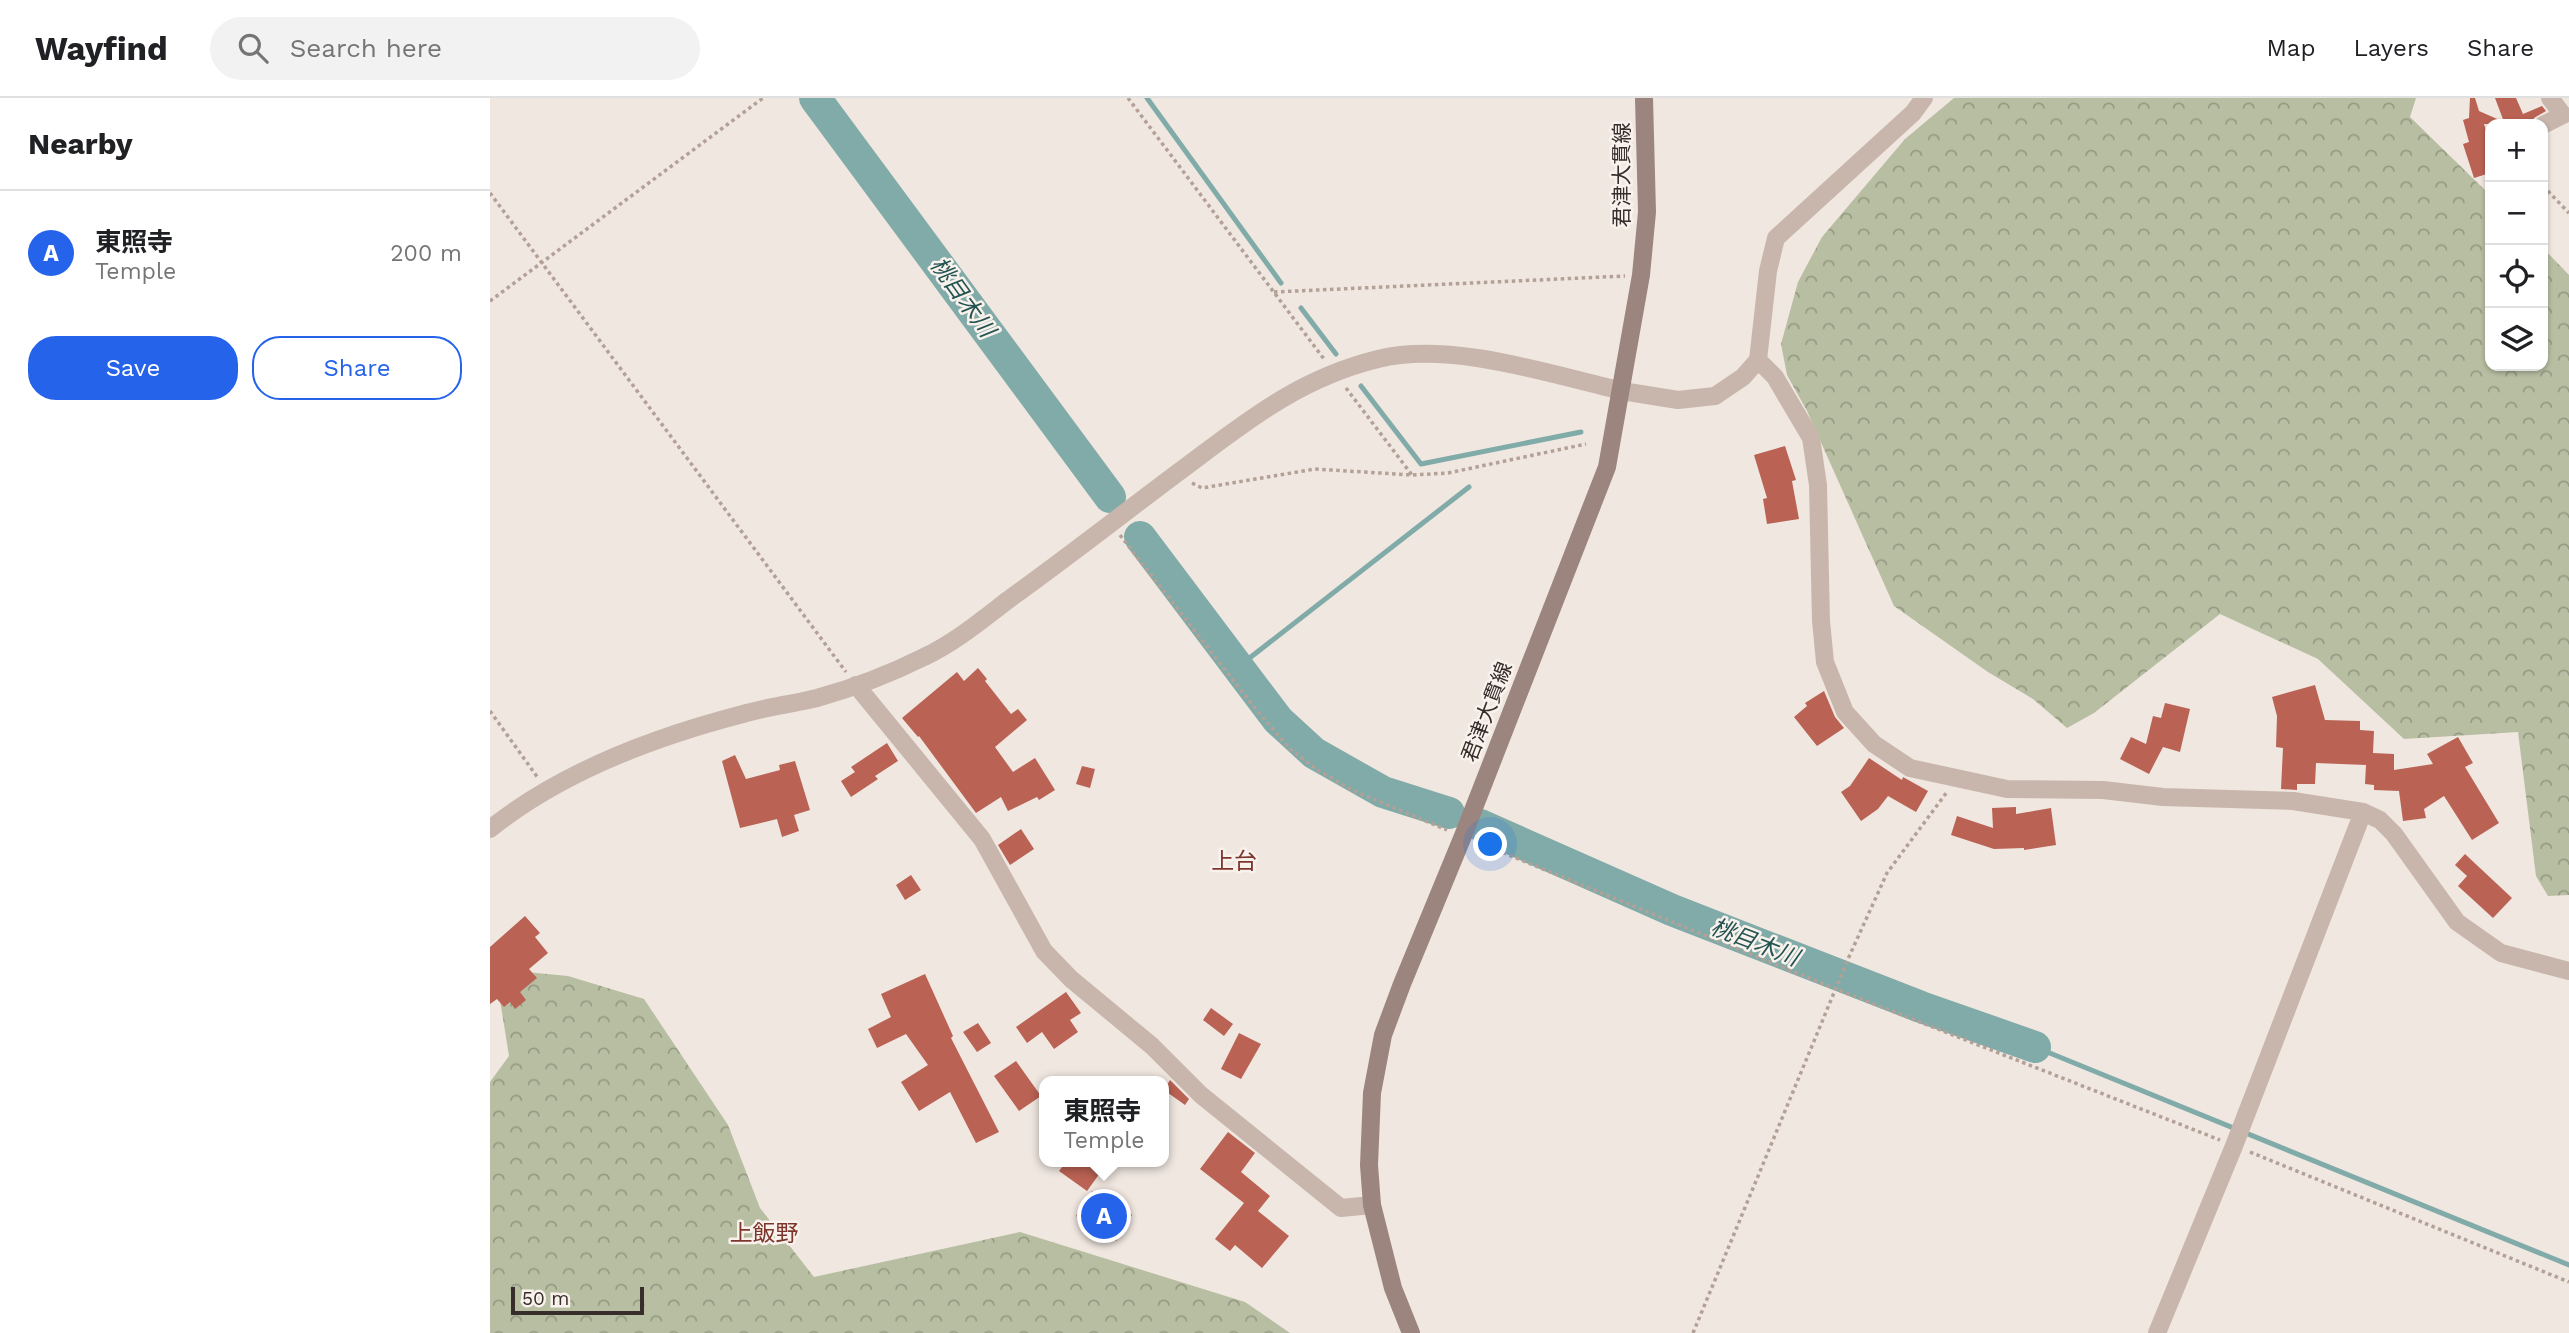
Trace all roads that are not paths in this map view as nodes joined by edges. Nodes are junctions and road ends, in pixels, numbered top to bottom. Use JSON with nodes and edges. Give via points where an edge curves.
{"nodes":[{"id":1,"x":1644,"y":98,"type":"edge"},
{"id":2,"x":1924,"y":98,"type":"edge"},
{"id":3,"x":2550,"y":98,"type":"edge"},
{"id":4,"x":2548,"y":122,"type":"edge"},
{"id":5,"x":1758,"y":359,"type":"junction"},
{"id":6,"x":1622,"y":391,"type":"junction"},
{"id":7,"x":856,"y":685,"type":"junction"},
{"id":8,"x":2364,"y":812,"type":"junction"},
{"id":9,"x":490,"y":829,"type":"edge"},
{"id":10,"x":2569,"y":971,"type":"edge"},
{"id":11,"x":1372,"y":1205,"type":"junction"},
{"id":12,"x":1411,"y":1333,"type":"edge"},
{"id":13,"x":2157,"y":1333,"type":"edge"}],
"edges":[{"from":1,"to":6,"type":"main road","name":"君津大貫線","via":[[1647,212]]},
{"from":2,"to":5,"type":"street","via":[[1776,238]]},
{"from":3,"to":4,"type":"street","via":[[2563,115]]},
{"from":5,"to":6,"type":"street","via":[[1743,377],[1715,396],[1678,400]]},
{"from":5,"to":8,"type":"street","via":[[1775,377],[1811,438],[1818,485],[1825,662],[1845,712],[1874,744],[1910,768],[2007,789],[2292,801]]},
{"from":6,"to":7,"type":"street","via":[[1479,357],[1381,358],[1333,372],[1280,399],[926,656]]},
{"from":6,"to":11,"type":"main road","name":"君津大貫線","via":[[1607,467],[1383,1035],[1372,1093],[1368,1165]]},
{"from":7,"to":9,"type":"street","via":[[640,746],[547,789]]},
{"from":7,"to":11,"type":"street","via":[[982,839],[1044,951],[1071,979],[1152,1046],[1201,1095],[1341,1208]]},
{"from":8,"to":10,"type":"street","via":[[2394,834],[2457,922],[2501,953]]},
{"from":8,"to":13,"type":"street"},
{"from":11,"to":12,"type":"main road","name":"君津大貫線","via":[[1393,1288]]}]}
